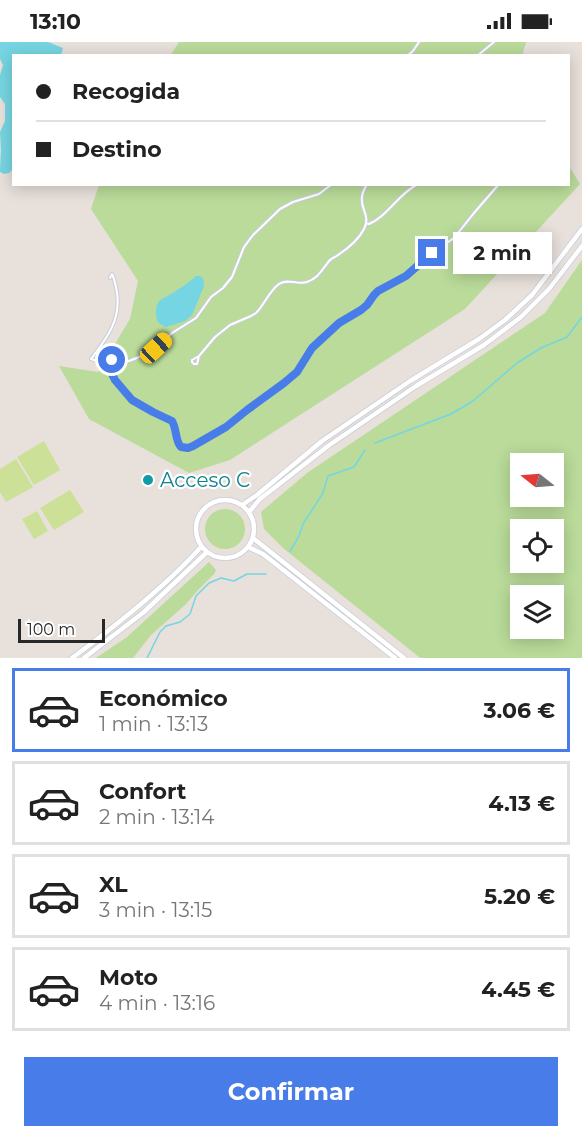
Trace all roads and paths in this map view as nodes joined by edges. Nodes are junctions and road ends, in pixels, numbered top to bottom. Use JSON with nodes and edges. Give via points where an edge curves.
{"nodes":[{"id":1,"x":419,"y":42,"type":"edge"},
{"id":2,"x":494,"y":42,"type":"edge"},
{"id":3,"x":409,"y":54,"type":"edge"},
{"id":4,"x":479,"y":54,"type":"edge"},
{"id":5,"x":330,"y":186,"type":"edge"},
{"id":6,"x":367,"y":186,"type":"edge"},
{"id":7,"x":414,"y":186,"type":"edge"},
{"id":8,"x":497,"y":186,"type":"edge"},
{"id":9,"x":366,"y":223,"type":"junction"},
{"id":10,"x":582,"y":229,"type":"edge"},
{"id":11,"x":582,"y":246,"type":"edge"},
{"id":12,"x":110,"y":278,"type":"dead end"},
{"id":13,"x":199,"y":356,"type":"dead end"},
{"id":14,"x":108,"y":363,"type":"junction"},
{"id":15,"x":242,"y":505,"type":"junction"},
{"id":16,"x":249,"y":512,"type":"junction"},
{"id":17,"x":253,"y":538,"type":"junction"},
{"id":18,"x":201,"y":547,"type":"junction"},
{"id":19,"x":248,"y":547,"type":"junction"},
{"id":20,"x":207,"y":552,"type":"junction"},
{"id":21,"x":72,"y":658,"type":"edge"},
{"id":22,"x":84,"y":658,"type":"edge"},
{"id":23,"x":395,"y":658,"type":"edge"},
{"id":24,"x":404,"y":658,"type":"edge"}],
"edges":[{"from":1,"to":3,"type":"lane"},
{"from":2,"to":4,"type":"lane"},
{"from":5,"to":14,"type":"lane","via":[[320,194],[280,209],[253,235],[232,277],[196,318],[144,355]]},
{"from":6,"to":9,"type":"lane","via":[[362,197]]},
{"from":7,"to":9,"type":"lane","via":[[374,222]]},
{"from":8,"to":14,"type":"lane","via":[[454,238],[339,323],[312,348],[297,372],[284,383],[226,427],[193,446],[181,447],[172,421],[132,400],[115,380]]},
{"from":9,"to":13,"type":"lane","via":[[360,235],[315,278],[277,285],[256,313],[230,325]]},
{"from":10,"to":15,"type":"street","via":[[532,295],[505,320],[322,441]]},
{"from":11,"to":16,"type":"street","via":[[521,317],[328,446]]},
{"from":12,"to":14,"type":"lane","via":[[112,274],[116,283],[118,310],[110,333],[91,359]]},
{"from":15,"to":16,"type":"street"},
{"from":15,"to":18,"type":"street","via":[[219,500],[202,510],[196,527]]},
{"from":16,"to":17,"type":"street"},
{"from":17,"to":19,"type":"street"},
{"from":17,"to":24,"type":"street"},
{"from":18,"to":20,"type":"street"},
{"from":18,"to":21,"type":"street","via":[[134,609]]},
{"from":19,"to":20,"type":"street","via":[[228,558]]},
{"from":19,"to":23,"type":"street","via":[[263,554]]},
{"from":20,"to":22,"type":"street","via":[[144,612]]}]}
